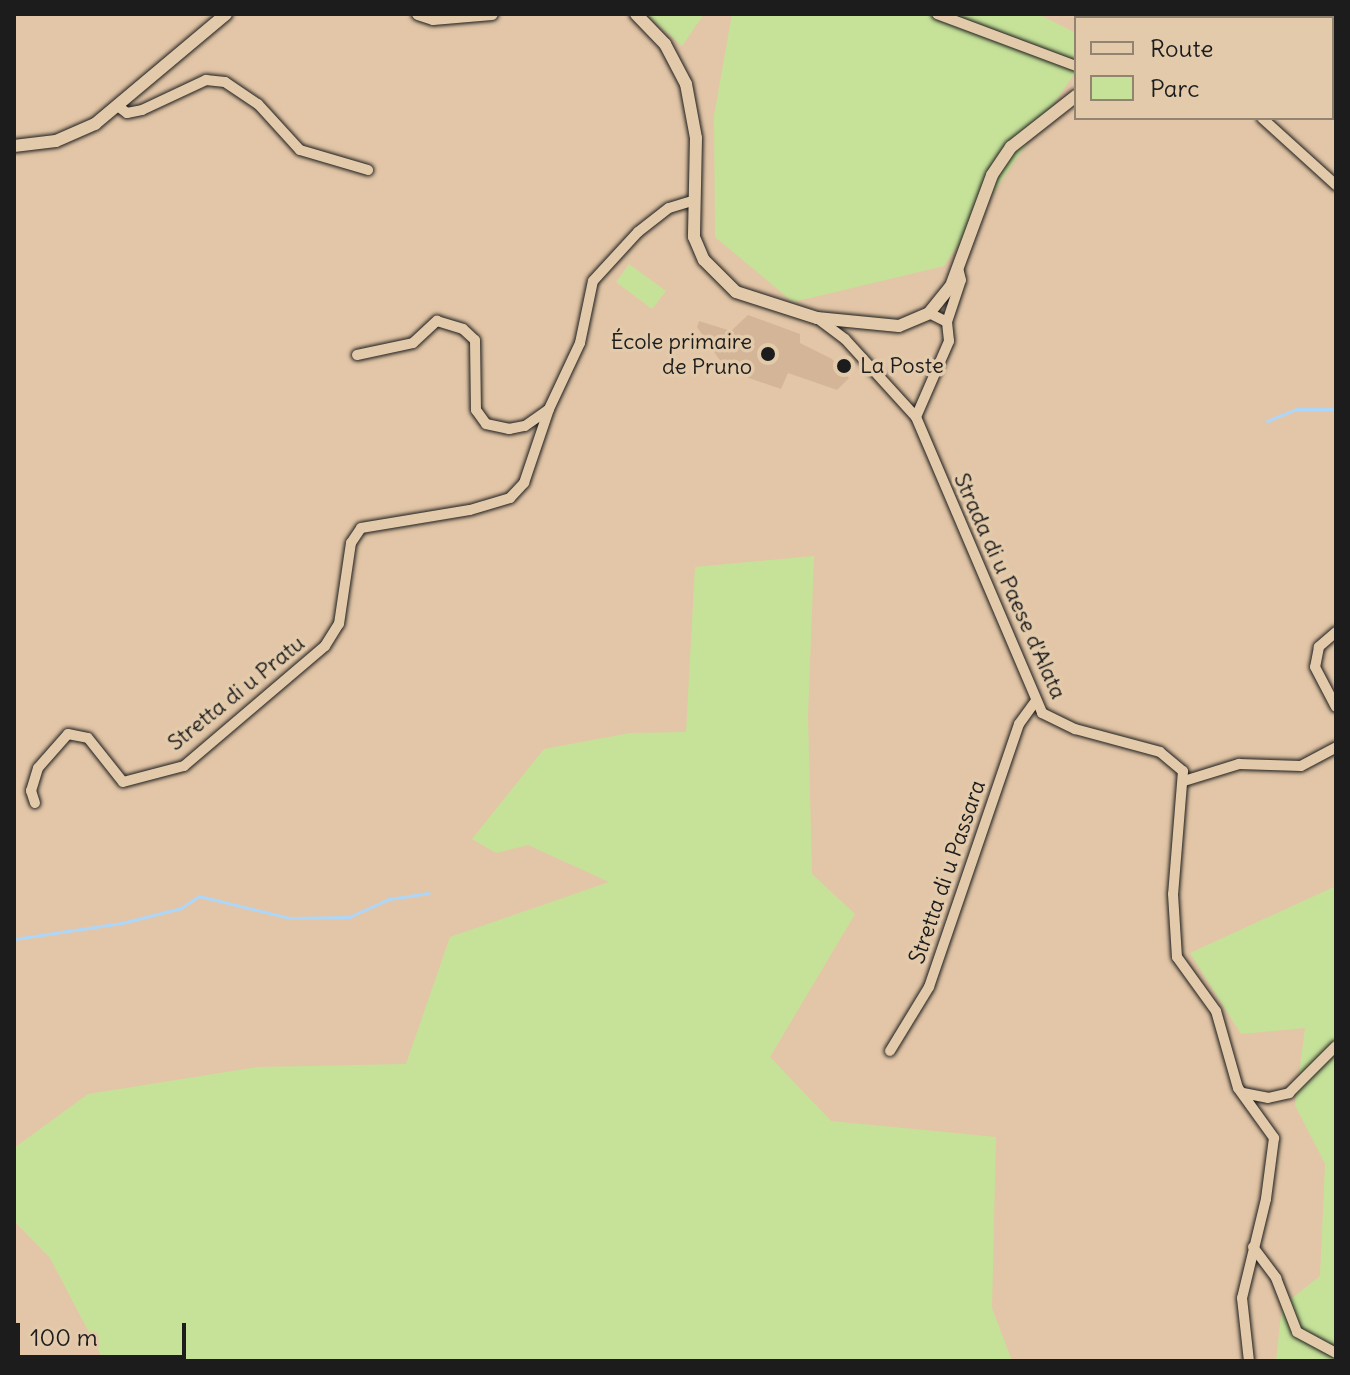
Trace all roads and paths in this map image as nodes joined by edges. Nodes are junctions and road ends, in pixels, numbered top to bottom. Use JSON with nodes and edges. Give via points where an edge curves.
{"nodes":[{"id":1,"x":226,"y":14,"type":"edge"},
{"id":2,"x":418,"y":14,"type":"edge"},
{"id":3,"x":492,"y":14,"type":"edge"},
{"id":4,"x":636,"y":14,"type":"edge"},
{"id":5,"x":937,"y":14,"type":"edge"},
{"id":6,"x":1074,"y":65,"type":"edge"},
{"id":7,"x":1074,"y":98,"type":"edge"},
{"id":8,"x":119,"y":107,"type":"junction"},
{"id":9,"x":1264,"y":120,"type":"edge"},
{"id":10,"x":14,"y":146,"type":"edge"},
{"id":11,"x":368,"y":170,"type":"dead end"},
{"id":12,"x":1336,"y":185,"type":"edge"},
{"id":13,"x":692,"y":201,"type":"junction"},
{"id":14,"x":958,"y":268,"type":"junction"},
{"id":15,"x":929,"y":313,"type":"junction"},
{"id":16,"x":817,"y":318,"type":"junction"},
{"id":17,"x":947,"y":322,"type":"junction"},
{"id":18,"x":357,"y":355,"type":"dead end"},
{"id":19,"x":549,"y":409,"type":"junction"},
{"id":20,"x":916,"y":417,"type":"junction"},
{"id":21,"x":1336,"y":632,"type":"edge"},
{"id":22,"x":1035,"y":702,"type":"junction"},
{"id":23,"x":1336,"y":707,"type":"edge"},
{"id":24,"x":1336,"y":747,"type":"edge"},
{"id":25,"x":1184,"y":781,"type":"junction"},
{"id":26,"x":35,"y":803,"type":"dead end"},
{"id":27,"x":1336,"y":1046,"type":"edge"},
{"id":28,"x":890,"y":1051,"type":"dead end"},
{"id":29,"x":1243,"y":1093,"type":"junction"},
{"id":30,"x":1253,"y":1247,"type":"junction"},
{"id":31,"x":1336,"y":1353,"type":"edge"},
{"id":32,"x":1249,"y":1361,"type":"edge"}],
"edges":[{"from":1,"to":8,"type":"street"},
{"from":2,"to":3,"type":"street","via":[[433,19]]},
{"from":4,"to":13,"type":"street","via":[[665,44],[686,84],[696,138]]},
{"from":5,"to":6,"type":"street"},
{"from":7,"to":14,"type":"street","via":[[1011,147],[992,175]]},
{"from":8,"to":10,"type":"street","via":[[56,141]]},
{"from":8,"to":11,"type":"street","via":[[127,113],[142,110],[206,80],[225,82],[258,104],[300,150]]},
{"from":9,"to":12,"type":"street"},
{"from":13,"to":16,"type":"street","via":[[694,237],[717,275],[758,303]]},
{"from":13,"to":19,"type":"street","name":"Stretta di u Pratu","via":[[669,208],[648,224],[593,281],[580,343]]},
{"from":14,"to":15,"type":"street"},
{"from":14,"to":17,"type":"street","via":[[961,280]]},
{"from":15,"to":16,"type":"street","via":[[899,326]]},
{"from":15,"to":17,"type":"street"},
{"from":16,"to":20,"type":"street","name":"Strada di u Paese d'Alata","via":[[865,358]]},
{"from":17,"to":20,"type":"street","via":[[944,360]]},
{"from":18,"to":19,"type":"street","via":[[413,343],[437,321],[463,329],[475,340],[476,410],[486,424],[525,426]]},
{"from":19,"to":26,"type":"street","name":"Stretta di u Pratu","via":[[524,483],[510,498],[481,508],[361,528],[353,536],[339,624],[325,646],[184,766],[123,782],[88,738],[68,734],[38,768],[31,791]]},
{"from":20,"to":22,"type":"street","name":"Strada di u Paese d'Alata"},
{"from":21,"to":23,"type":"street","via":[[1319,647],[1315,667]]},
{"from":22,"to":25,"type":"street","name":"Strada di u Paese d'Alata","via":[[1050,720],[1171,756]]},
{"from":22,"to":28,"type":"street","name":"Stretta di u Passara","via":[[1019,724],[929,987]]},
{"from":24,"to":25,"type":"street","via":[[1301,766],[1239,764]]},
{"from":25,"to":29,"type":"street","via":[[1175,847],[1175,947],[1216,1011]]},
{"from":27,"to":29,"type":"street","via":[[1289,1093],[1268,1098]]},
{"from":29,"to":30,"type":"street","via":[[1274,1138]]},
{"from":30,"to":31,"type":"street","via":[[1276,1278],[1297,1332]]},
{"from":30,"to":32,"type":"street","via":[[1242,1298]]}]}
